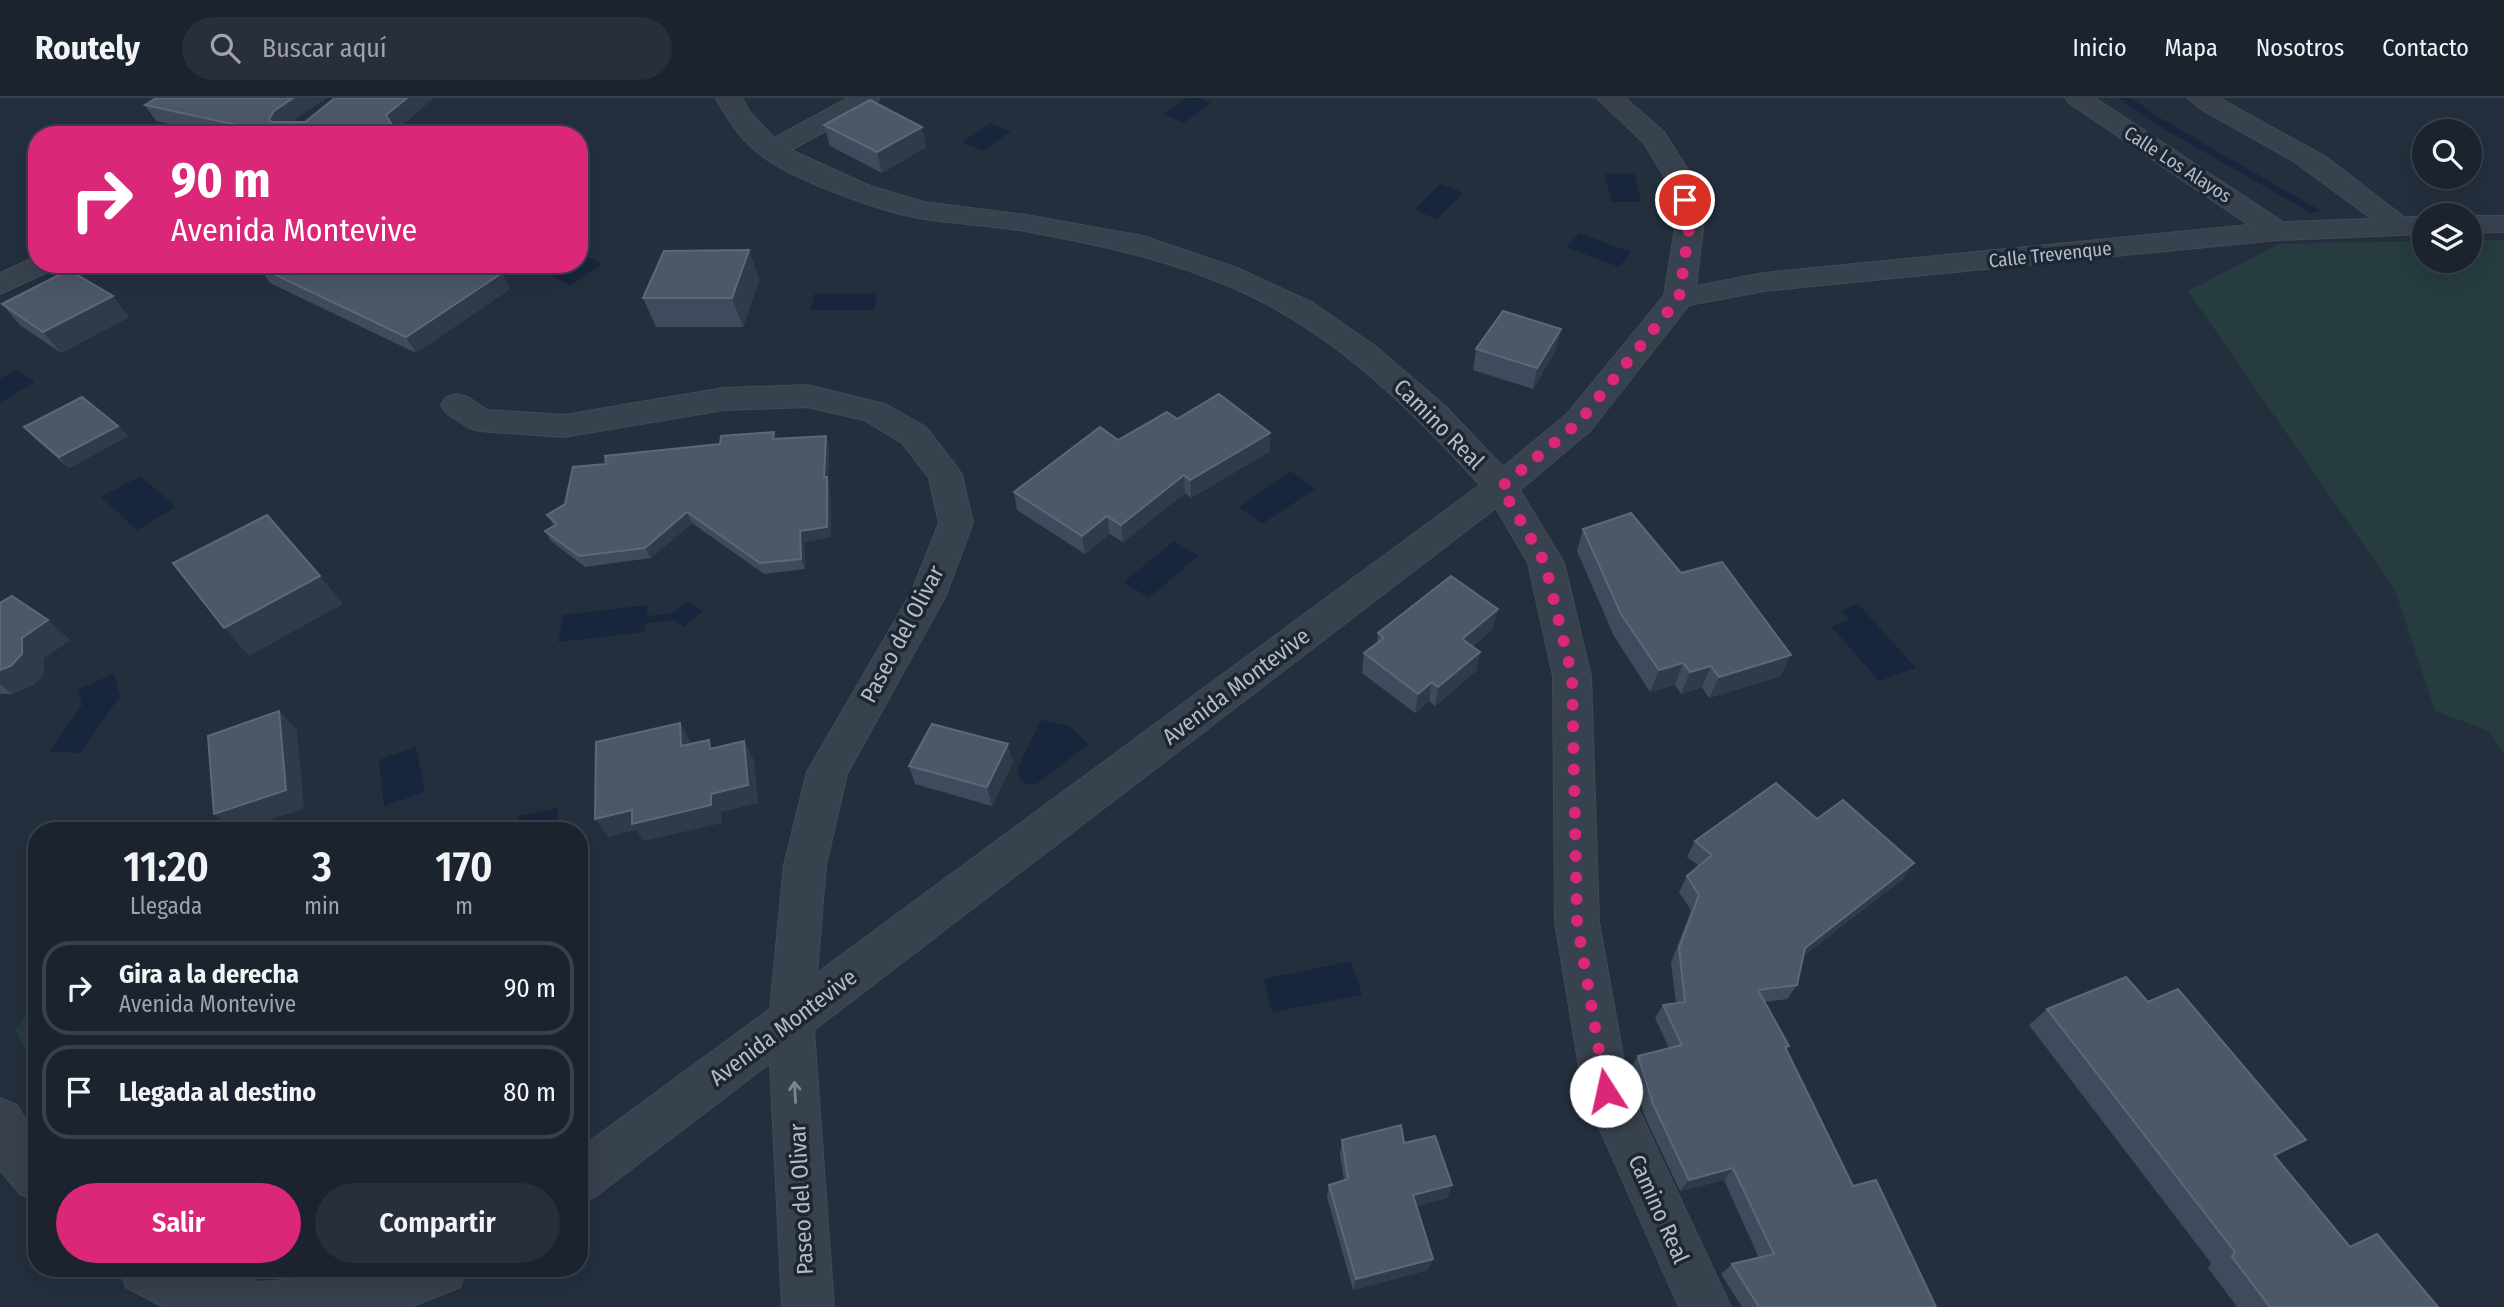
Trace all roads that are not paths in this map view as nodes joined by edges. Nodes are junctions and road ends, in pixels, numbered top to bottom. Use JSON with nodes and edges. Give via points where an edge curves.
{"nodes":[{"id":1,"x":729,"y":98,"type":"edge"},
{"id":2,"x":867,"y":98,"type":"edge"},
{"id":3,"x":1610,"y":98,"type":"edge"},
{"id":4,"x":2078,"y":98,"type":"edge"},
{"id":5,"x":2201,"y":98,"type":"edge"},
{"id":6,"x":771,"y":150,"type":"junction"},
{"id":7,"x":2504,"y":224,"type":"edge"},
{"id":8,"x":2410,"y":225,"type":"edge"},
{"id":9,"x":2482,"y":225,"type":"edge"},
{"id":10,"x":2277,"y":231,"type":"junction"},
{"id":11,"x":28,"y":271,"type":"edge"},
{"id":12,"x":0,"y":285,"type":"edge"},
{"id":13,"x":1679,"y":298,"type":"junction"},
{"id":14,"x":457,"y":405,"type":"dead end"},
{"id":15,"x":1501,"y":487,"type":"junction"},
{"id":16,"x":791,"y":1021,"type":"junction"},
{"id":17,"x":0,"y":1121,"type":"edge"},
{"id":18,"x":28,"y":1167,"type":"edge"},
{"id":19,"x":588,"y":1172,"type":"edge"},
{"id":20,"x":157,"y":1277,"type":"edge"},
{"id":21,"x":422,"y":1277,"type":"edge"},
{"id":22,"x":260,"y":1307,"type":"edge"},
{"id":23,"x":808,"y":1307,"type":"edge"},
{"id":24,"x":1705,"y":1307,"type":"edge"}],
"edges":[{"from":1,"to":6,"type":"street","name":"Camino Real","via":[[738,115]]},
{"from":2,"to":6,"type":"street"},
{"from":3,"to":13,"type":"street","via":[[1655,138],[1679,178],[1690,222]]},
{"from":4,"to":10,"type":"street","name":"Calle Los Alayos"},
{"from":5,"to":8,"type":"street","via":[[2234,119],[2262,146],[2334,192]]},
{"from":6,"to":15,"type":"street","name":"Camino Real","via":[[860,192],[922,210],[1143,245],[1227,274],[1302,310],[1364,353],[1434,414]]},
{"from":7,"to":9,"type":"street"},
{"from":8,"to":10,"type":"street","name":"Calle Trevenque"},
{"from":10,"to":13,"type":"street","name":"Calle Trevenque","via":[[1764,282]]},
{"from":11,"to":12,"type":"street"},
{"from":13,"to":15,"type":"street","name":"Avenida Montevive","via":[[1579,422]]},
{"from":14,"to":16,"type":"street","name":"Paseo del Olivar","via":[[480,420],[564,426],[724,399],[807,396],[874,412],[914,435],[945,475],[956,523],[928,595],[827,772],[805,865]]},
{"from":15,"to":16,"type":"street","name":"Avenida Montevive"},
{"from":15,"to":24,"type":"street","name":"Camino Real","via":[[1545,563],[1572,676],[1577,922],[1606,1091]]},
{"from":16,"to":19,"type":"street","name":"Avenida Montevive"},
{"from":23,"to":16,"type":"street","name":"Paseo del Olivar","one_way":true},
{"from":17,"to":18,"type":"street"},
{"from":20,"to":22,"type":"street"},
{"from":21,"to":22,"type":"street","via":[[368,1299]]}]}
